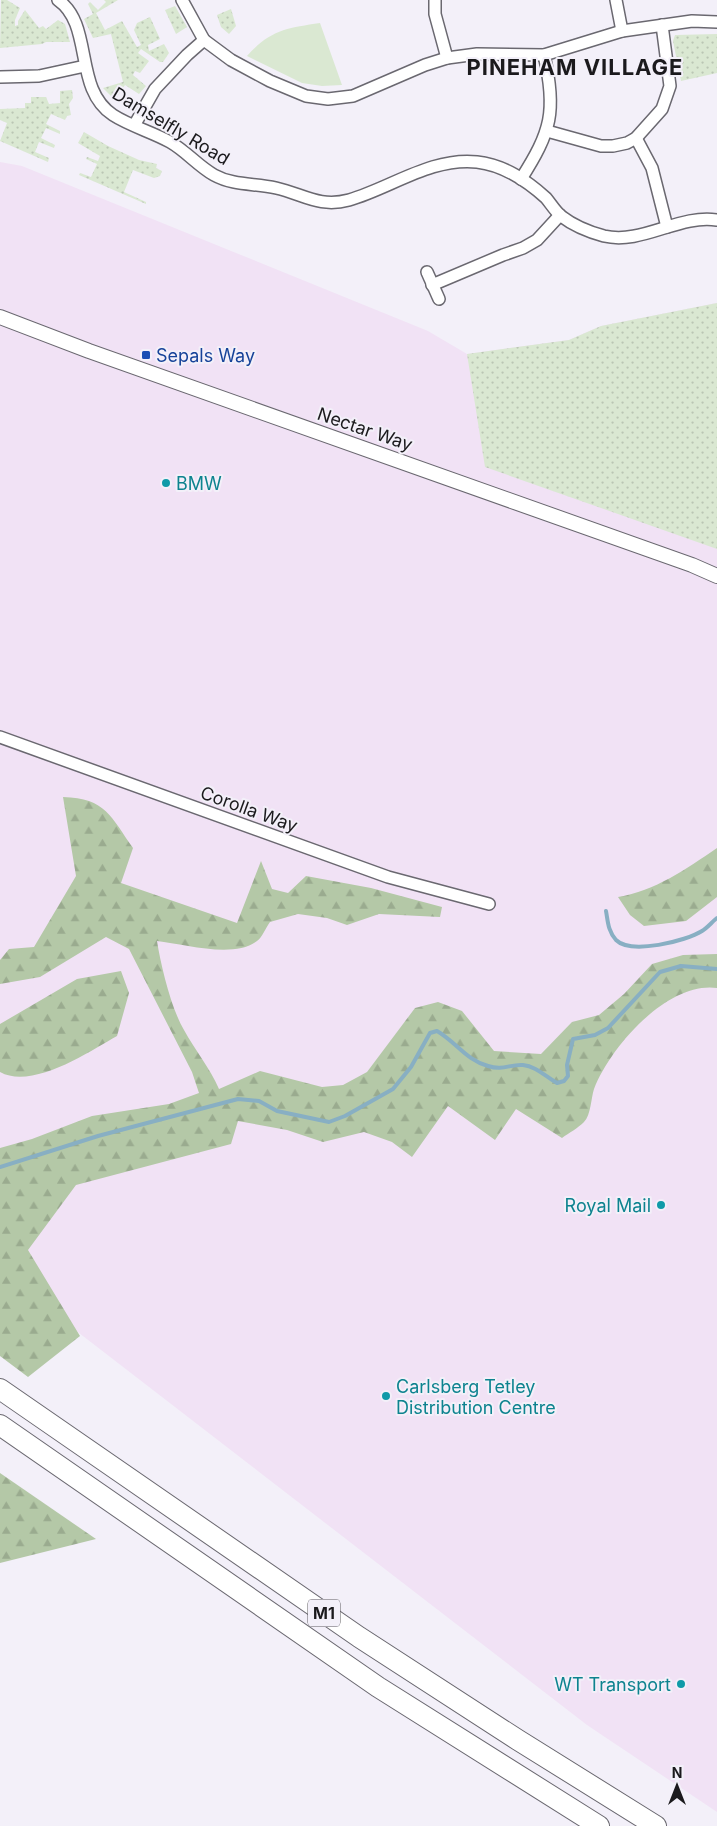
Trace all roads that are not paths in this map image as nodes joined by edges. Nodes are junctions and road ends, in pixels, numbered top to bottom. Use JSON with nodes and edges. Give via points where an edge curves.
{"nodes":[{"id":1,"x":182,"y":0,"type":"edge"},
{"id":2,"x":435,"y":0,"type":"edge"},
{"id":3,"x":616,"y":0,"type":"edge"},
{"id":4,"x":61,"y":1,"type":"edge"},
{"id":5,"x":717,"y":22,"type":"edge"},
{"id":6,"x":662,"y":25,"type":"junction"},
{"id":7,"x":622,"y":30,"type":"junction"},
{"id":8,"x":204,"y":40,"type":"junction"},
{"id":9,"x":544,"y":55,"type":"junction"},
{"id":10,"x":447,"y":58,"type":"junction"},
{"id":11,"x":86,"y":66,"type":"junction"},
{"id":12,"x":0,"y":77,"type":"edge"},
{"id":13,"x":135,"y":124,"type":"junction"},
{"id":14,"x":547,"y":131,"type":"junction"},
{"id":15,"x":636,"y":138,"type":"junction"},
{"id":16,"x":521,"y":180,"type":"junction"},
{"id":17,"x":560,"y":215,"type":"junction"},
{"id":18,"x":717,"y":220,"type":"edge"},
{"id":19,"x":667,"y":227,"type":"junction"},
{"id":20,"x":426,"y":272,"type":"dead end"},
{"id":21,"x":432,"y":285,"type":"junction"},
{"id":22,"x":439,"y":300,"type":"dead end"},
{"id":23,"x":0,"y":317,"type":"edge"},
{"id":24,"x":717,"y":576,"type":"edge"},
{"id":25,"x":0,"y":737,"type":"edge"},
{"id":26,"x":488,"y":904,"type":"dead end"},
{"id":27,"x":0,"y":1389,"type":"edge"},
{"id":28,"x":0,"y":1425,"type":"edge"},
{"id":29,"x":600,"y":1826,"type":"edge"},
{"id":30,"x":656,"y":1826,"type":"edge"}],
"edges":[{"from":1,"to":8,"type":"street"},
{"from":2,"to":10,"type":"street","via":[[435,14]]},
{"from":3,"to":7,"type":"street"},
{"from":4,"to":11,"type":"street","name":"Damselfly Road","via":[[73,20]]},
{"from":5,"to":6,"type":"street"},
{"from":6,"to":7,"type":"street"},
{"from":6,"to":15,"type":"street","via":[[670,86],[662,108]]},
{"from":7,"to":9,"type":"street"},
{"from":8,"to":10,"type":"street","via":[[231,60],[270,81],[306,96],[328,99],[353,96]]},
{"from":8,"to":13,"type":"street","via":[[154,89]]},
{"from":9,"to":10,"type":"street","via":[[477,54]]},
{"from":9,"to":14,"type":"street","via":[[552,93]]},
{"from":11,"to":12,"type":"street","via":[[39,76]]},
{"from":11,"to":13,"type":"street","name":"Damselfly Road","via":[[93,94],[100,104],[113,115]]},
{"from":13,"to":16,"type":"street","name":"Damselfly Road","via":[[172,142],[215,176],[243,184],[278,188],[315,202],[348,200],[438,165],[476,162],[506,168]]},
{"from":14,"to":15,"type":"street","via":[[601,146],[620,145]]},
{"from":14,"to":16,"type":"street"},
{"from":15,"to":19,"type":"street","via":[[652,168]]},
{"from":16,"to":17,"type":"street","name":"Damselfly Road","via":[[545,198]]},
{"from":17,"to":19,"type":"street","name":"Damselfly Road","via":[[607,237],[626,238]]},
{"from":17,"to":21,"type":"street","via":[[537,240],[523,248]]},
{"from":18,"to":19,"type":"street","name":"Damselfly Road","via":[[698,220]]},
{"from":20,"to":21,"type":"street"},
{"from":21,"to":22,"type":"street"},
{"from":23,"to":24,"type":"street","name":"Nectar Way","via":[[684,561]]},
{"from":25,"to":26,"type":"street","name":"Corolla Way","via":[[388,877]]},
{"from":27,"to":30,"type":"highway","number":"M1","via":[[359,1637]]},
{"from":28,"to":29,"type":"highway","number":"M1","via":[[378,1687]]}]}
